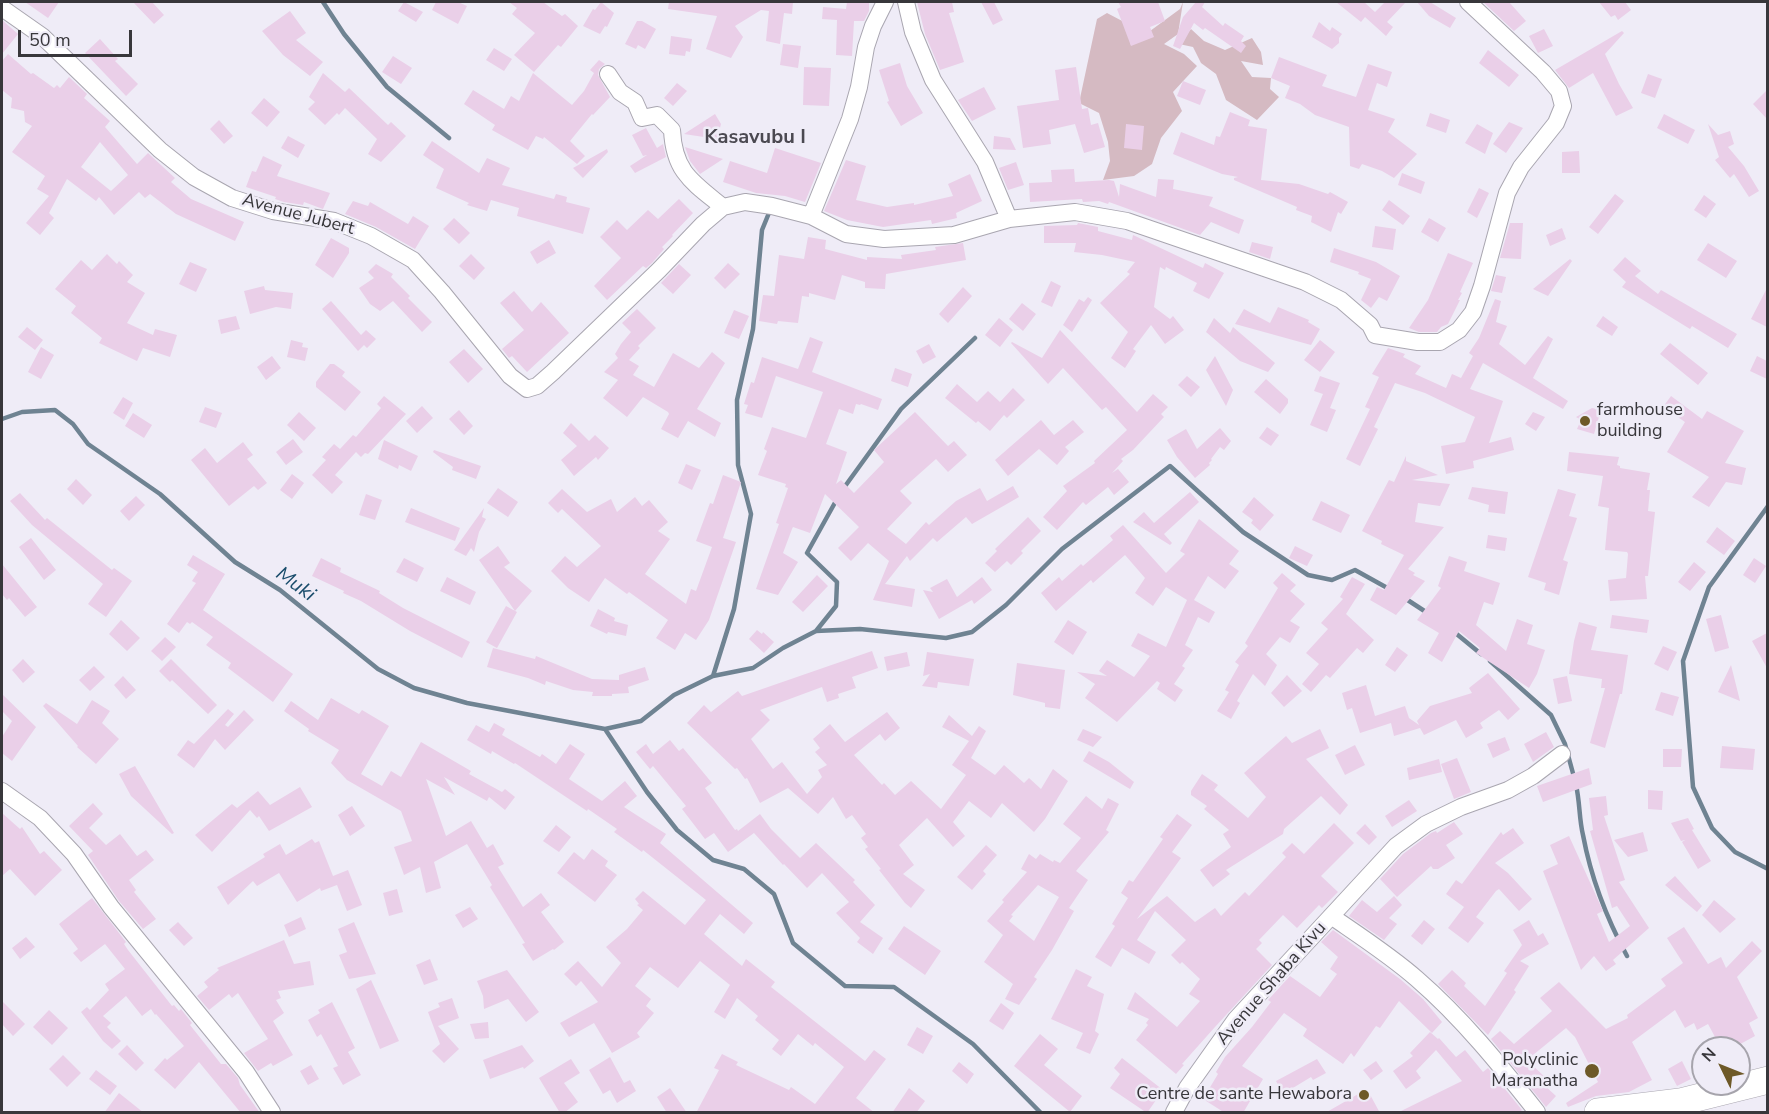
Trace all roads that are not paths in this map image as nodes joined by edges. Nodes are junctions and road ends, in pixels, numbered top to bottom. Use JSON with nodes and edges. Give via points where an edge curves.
{"nodes":[{"id":1,"x":885,"y":2,"type":"edge"},
{"id":2,"x":906,"y":2,"type":"edge"},
{"id":3,"x":1468,"y":2,"type":"edge"},
{"id":4,"x":2,"y":8,"type":"edge"},
{"id":5,"x":608,"y":74,"type":"dead end"},
{"id":6,"x":723,"y":207,"type":"junction"},
{"id":7,"x":811,"y":216,"type":"junction"},
{"id":8,"x":1010,"y":219,"type":"junction"},
{"id":9,"x":1562,"y":754,"type":"dead end"},
{"id":10,"x":2,"y":791,"type":"edge"},
{"id":11,"x":1331,"y":916,"type":"junction"},
{"id":12,"x":1767,"y":1080,"type":"edge"},
{"id":13,"x":272,"y":1113,"type":"edge"},
{"id":14,"x":1174,"y":1113,"type":"edge"},
{"id":15,"x":1537,"y":1113,"type":"edge"},
{"id":16,"x":1598,"y":1113,"type":"edge"}],
"edges":[{"from":1,"to":7,"type":"street","via":[[866,47],[850,119]]},
{"from":2,"to":8,"type":"street","via":[[913,32],[933,80],[985,162]]},
{"from":3,"to":8,"type":"street","via":[[1543,72],[1559,91],[1563,106],[1556,123],[1521,166],[1507,193],[1473,312],[1459,330],[1440,342],[1375,335],[1341,300],[1305,282],[1127,221],[1075,212]]},
{"from":4,"to":6,"type":"street","name":"Avenue Jubert","via":[[42,36],[160,150],[194,177],[232,198],[273,211],[334,221],[413,260],[510,376],[527,389],[553,372]]},
{"from":5,"to":6,"type":"street","via":[[620,92],[634,102],[642,118],[657,115],[672,130],[673,152],[689,180]]},
{"from":6,"to":7,"type":"street","via":[[745,202]]},
{"from":7,"to":8,"type":"street","via":[[846,234],[884,239],[954,235]]},
{"from":9,"to":11,"type":"street","name":"Avenue Shaba Kivu","via":[[1508,790],[1426,824],[1396,846]]},
{"from":10,"to":13,"type":"street","via":[[40,818],[74,855],[111,907],[246,1072]]},
{"from":11,"to":14,"type":"street","name":"Avenue Shaba Kivu","via":[[1236,1019]]},
{"from":11,"to":15,"type":"street","name":"Avenue Shaba Kivu","via":[[1416,978],[1464,1024]]},
{"from":12,"to":16,"type":"highway","via":[[1680,1102]]}]}
